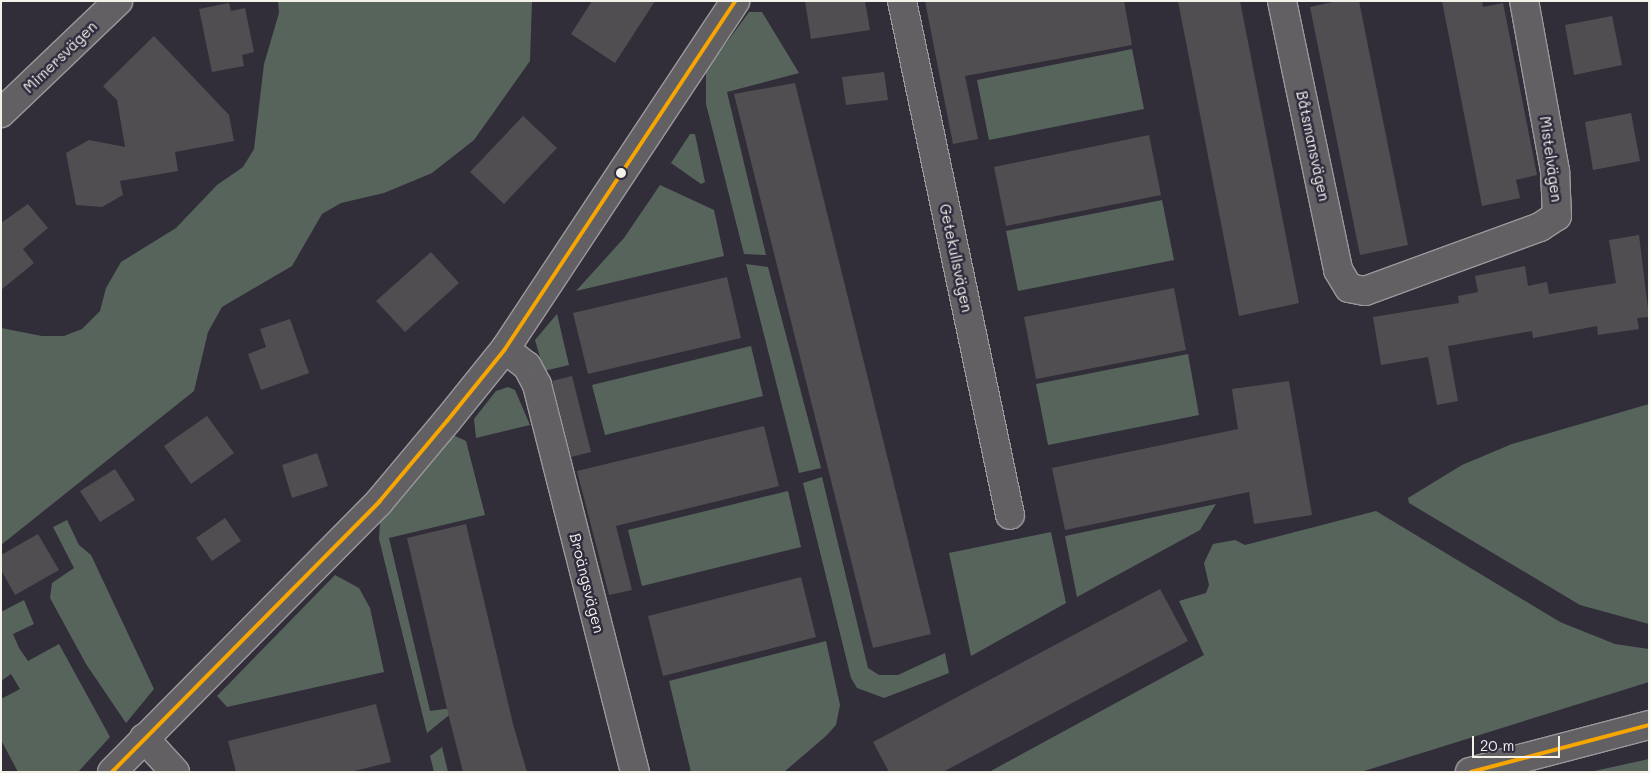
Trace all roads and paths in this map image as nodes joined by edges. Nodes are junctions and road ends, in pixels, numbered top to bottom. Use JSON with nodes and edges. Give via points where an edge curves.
{"nodes":[{"id":1,"x":735,"y":1,"type":"edge"},
{"id":2,"x":902,"y":1,"type":"edge"},
{"id":3,"x":1282,"y":1,"type":"edge"},
{"id":4,"x":1524,"y":1,"type":"edge"},
{"id":5,"x":117,"y":2,"type":"edge"},
{"id":6,"x":1,"y":113,"type":"edge"},
{"id":7,"x":1349,"y":288,"type":"joint"},
{"id":8,"x":505,"y":349,"type":"junction"},
{"id":9,"x":1010,"y":515,"type":"dead end"},
{"id":10,"x":1649,"y":725,"type":"edge"},
{"id":11,"x":144,"y":738,"type":"junction"},
{"id":12,"x":112,"y":772,"type":"edge"},
{"id":13,"x":175,"y":772,"type":"edge"},
{"id":14,"x":635,"y":772,"type":"edge"},
{"id":15,"x":1470,"y":772,"type":"edge"}],
"edges":[{"from":1,"to":8,"type":"street"},
{"from":2,"to":9,"type":"street","name":"Getekullsvägen"},
{"from":3,"to":7,"type":"street","name":"Båtsmansvägen","via":[[1338,270]]},
{"from":4,"to":7,"type":"street","name":"Mistelvägen","via":[[1556,170],[1557,216],[1540,227],[1386,286],[1365,291]]},
{"from":5,"to":6,"type":"street","name":"Mimersvägen"},
{"from":8,"to":11,"type":"street","via":[[378,502]]},
{"from":8,"to":14,"type":"street","name":"Broängsvägen","via":[[527,366],[537,385]]},
{"from":10,"to":15,"type":"street"},
{"from":11,"to":12,"type":"street"},
{"from":11,"to":13,"type":"street"}]}
